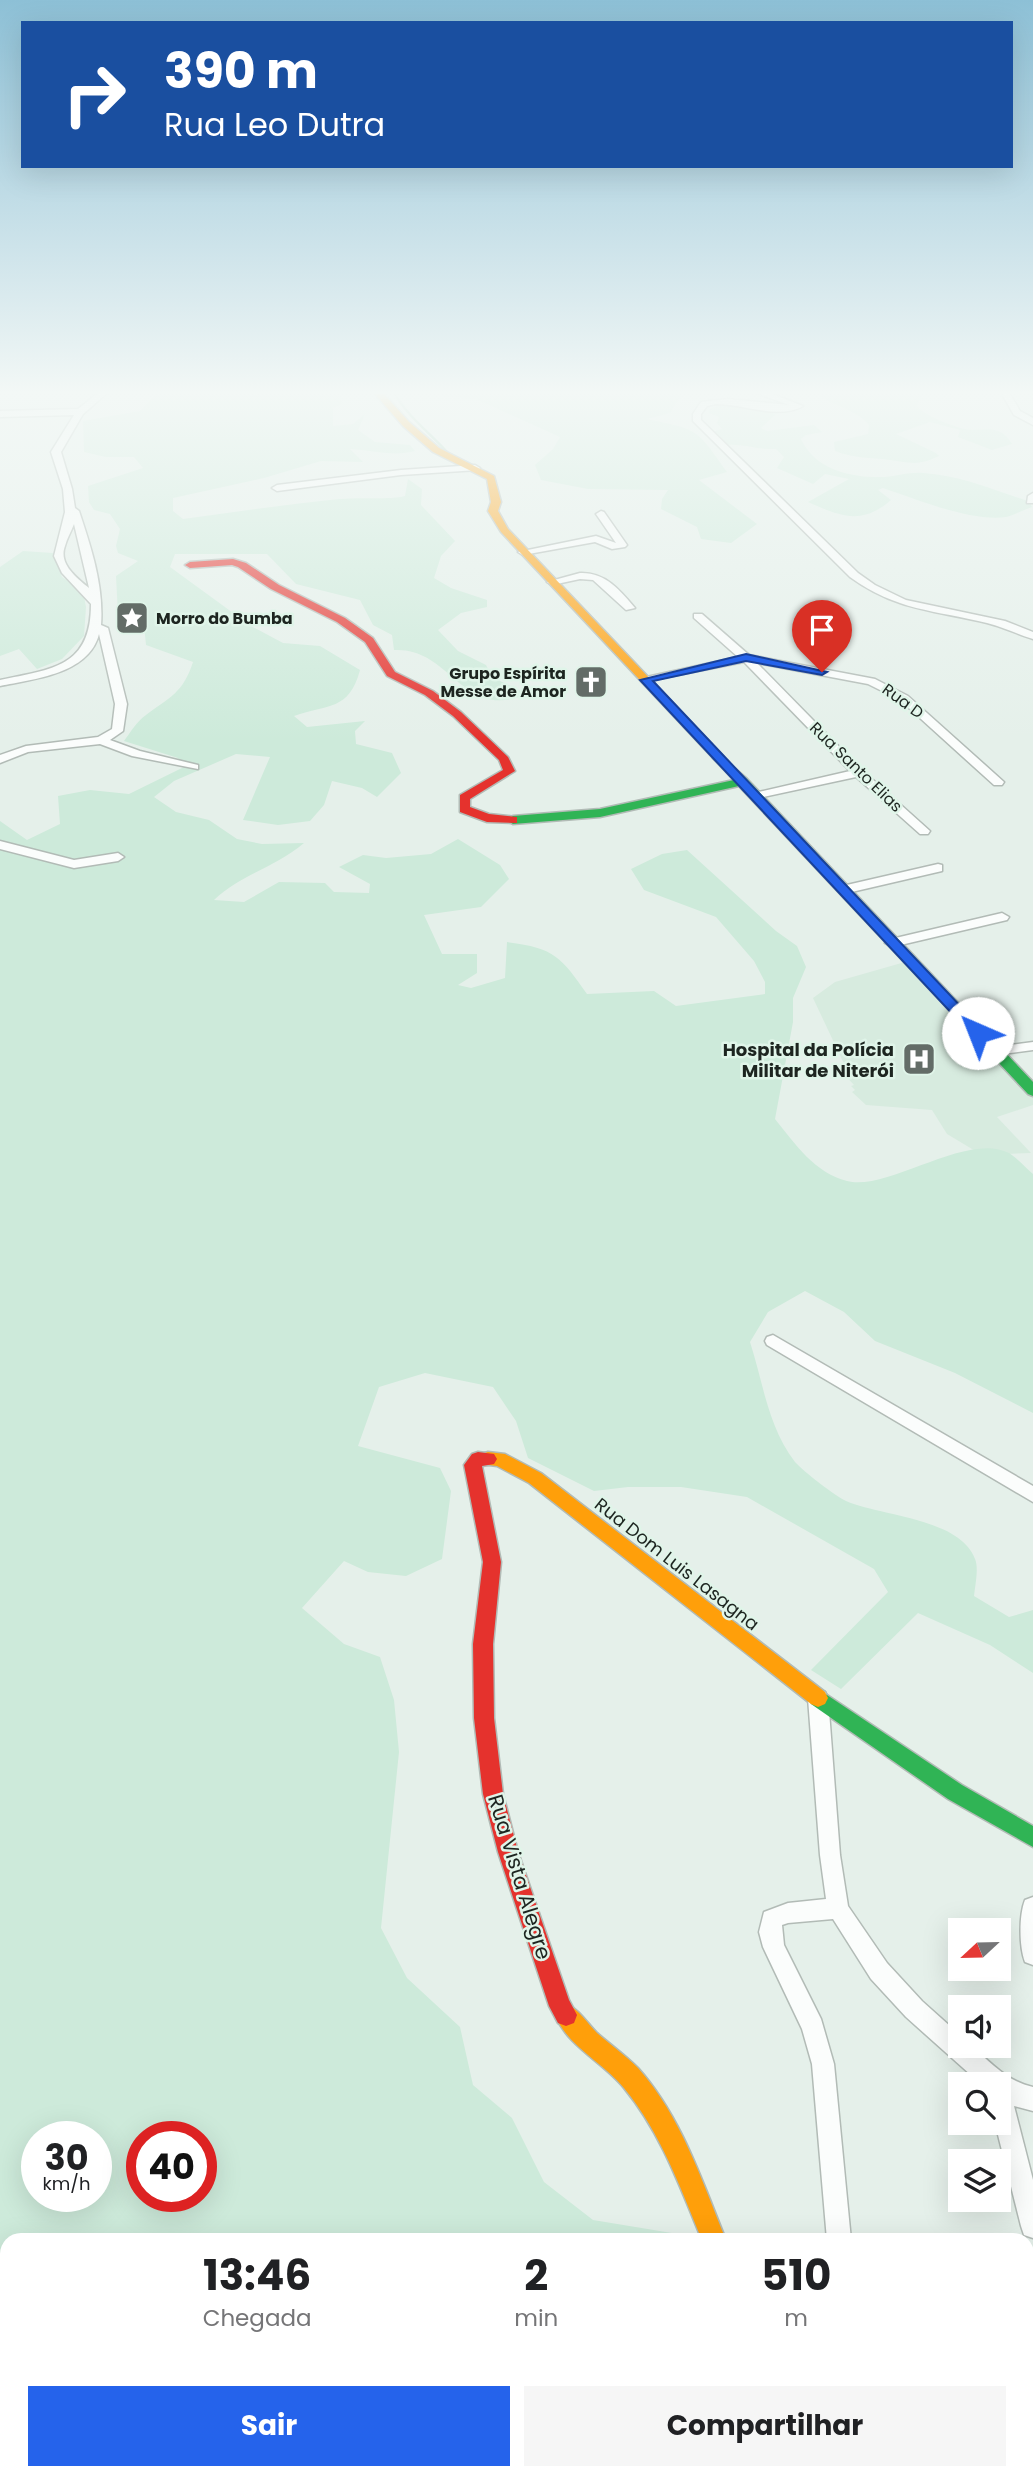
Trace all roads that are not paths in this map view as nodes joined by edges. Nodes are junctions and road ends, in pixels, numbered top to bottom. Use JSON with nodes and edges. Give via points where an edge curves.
{"nodes":[{"id":1,"x":72,"y":510,"type":"edge"},
{"id":2,"x":73,"y":510,"type":"edge"},
{"id":3,"x":492,"y":510,"type":"edge"},
{"id":4,"x":787,"y":510,"type":"edge"},
{"id":5,"x":601,"y":514,"type":"dead end"},
{"id":6,"x":523,"y":552,"type":"junction"},
{"id":7,"x":190,"y":565,"type":"dead end"},
{"id":8,"x":552,"y":582,"type":"junction"},
{"id":9,"x":96,"y":601,"type":"junction"},
{"id":10,"x":630,"y":608,"type":"dead end"},
{"id":11,"x":698,"y":616,"type":"dead end"},
{"id":12,"x":97,"y":628,"type":"junction"},
{"id":13,"x":1033,"y":636,"type":"edge"},
{"id":14,"x":746,"y":658,"type":"junction"},
{"id":15,"x":646,"y":680,"type":"junction"},
{"id":16,"x":0,"y":684,"type":"edge"},
{"id":17,"x":101,"y":740,"type":"junction"},
{"id":18,"x":0,"y":760,"type":"edge"},
{"id":19,"x":194,"y":767,"type":"dead end"},
{"id":20,"x":858,"y":773,"type":"junction"},
{"id":21,"x":743,"y":782,"type":"junction"},
{"id":22,"x":998,"y":782,"type":"dead end"},
{"id":23,"x":758,"y":796,"type":"junction"},
{"id":24,"x":924,"y":831,"type":"dead end"},
{"id":25,"x":0,"y":845,"type":"edge"},
{"id":26,"x":118,"y":857,"type":"dead end"},
{"id":27,"x":938,"y":868,"type":"dead end"},
{"id":28,"x":843,"y":890,"type":"junction"},
{"id":29,"x":1002,"y":917,"type":"dead end"},
{"id":30,"x":892,"y":943,"type":"junction"},
{"id":31,"x":1033,"y":1046,"type":"edge"},
{"id":32,"x":995,"y":1051,"type":"junction"},
{"id":33,"x":1033,"y":1091,"type":"edge"},
{"id":34,"x":773,"y":1341,"type":"dead end"},
{"id":35,"x":510,"y":1465,"type":"joint"},
{"id":36,"x":1033,"y":1495,"type":"edge"},
{"id":37,"x":818,"y":1698,"type":"junction"},
{"id":38,"x":1033,"y":1837,"type":"edge"},
{"id":39,"x":1033,"y":1907,"type":"edge"},
{"id":40,"x":838,"y":1909,"type":"junction"},
{"id":41,"x":1033,"y":1954,"type":"edge"},
{"id":42,"x":985,"y":2072,"type":"edge"},
{"id":43,"x":1011,"y":2092,"type":"edge"},
{"id":44,"x":1033,"y":2099,"type":"edge"},
{"id":45,"x":1010,"y":2135,"type":"edge"},
{"id":46,"x":1033,"y":2226,"type":"edge"},
{"id":47,"x":711,"y":2233,"type":"edge"},
{"id":48,"x":838,"y":2233,"type":"edge"}],
"edges":[{"from":1,"to":9,"type":"street","via":[[58,553],[66,573]]},
{"from":2,"to":9,"type":"street"},
{"from":3,"to":6,"type":"street"},
{"from":4,"to":13,"type":"street","via":[[854,575],[876,590],[902,602],[974,615]]},
{"from":5,"to":6,"type":"street","via":[[622,545],[596,539]]},
{"from":6,"to":8,"type":"street"},
{"from":7,"to":21,"type":"street","via":[[242,565],[325,611],[369,640],[391,674],[457,714],[504,759],[509,771],[464,798],[464,809],[470,814],[577,818]]},
{"from":8,"to":10,"type":"street","via":[[598,576]]},
{"from":8,"to":15,"type":"street"},
{"from":9,"to":12,"type":"street"},
{"from":11,"to":14,"type":"street","name":"Rua Santo Elias"},
{"from":12,"to":16,"type":"street","via":[[85,652],[72,661]]},
{"from":12,"to":17,"type":"street","via":[[103,628],[121,704],[117,731]]},
{"from":14,"to":15,"type":"street"},
{"from":14,"to":20,"type":"street","name":"Rua Santo Elias"},
{"from":14,"to":22,"type":"street","name":"Rua D","via":[[871,681],[893,690]]},
{"from":15,"to":21,"type":"street"},
{"from":17,"to":18,"type":"street","via":[[26,748]]},
{"from":17,"to":19,"type":"street","via":[[136,754]]},
{"from":20,"to":23,"type":"street"},
{"from":20,"to":24,"type":"street","name":"Rua Santo Elias"},
{"from":21,"to":23,"type":"street"},
{"from":23,"to":28,"type":"street"},
{"from":25,"to":26,"type":"street","via":[[74,864]]},
{"from":27,"to":28,"type":"street"},
{"from":28,"to":30,"type":"street"},
{"from":29,"to":30,"type":"street"},
{"from":30,"to":32,"type":"street"},
{"from":31,"to":32,"type":"street"},
{"from":32,"to":33,"type":"street"},
{"from":34,"to":36,"type":"street"},
{"from":35,"to":37,"type":"street","name":"Rua Dom Luis Lasagna","via":[[535,1478]]},
{"from":35,"to":47,"type":"street","name":"Rua Vista Alegre","via":[[488,1457],[478,1459],[472,1470],[492,1562],[483,1644],[484,1718],[500,1825],[560,2007],[579,2035],[630,2077],[653,2109],[677,2151]]},
{"from":37,"to":38,"type":"street","via":[[955,1792]]},
{"from":37,"to":40,"type":"street"},
{"from":39,"to":41,"type":"street"},
{"from":40,"to":42,"type":"street","via":[[866,1955],[914,2009]]},
{"from":40,"to":48,"type":"street","via":[[779,1915],[772,1919],[770,1932],[819,2047]]},
{"from":43,"to":44,"type":"street"},
{"from":45,"to":46,"type":"street"}]}
